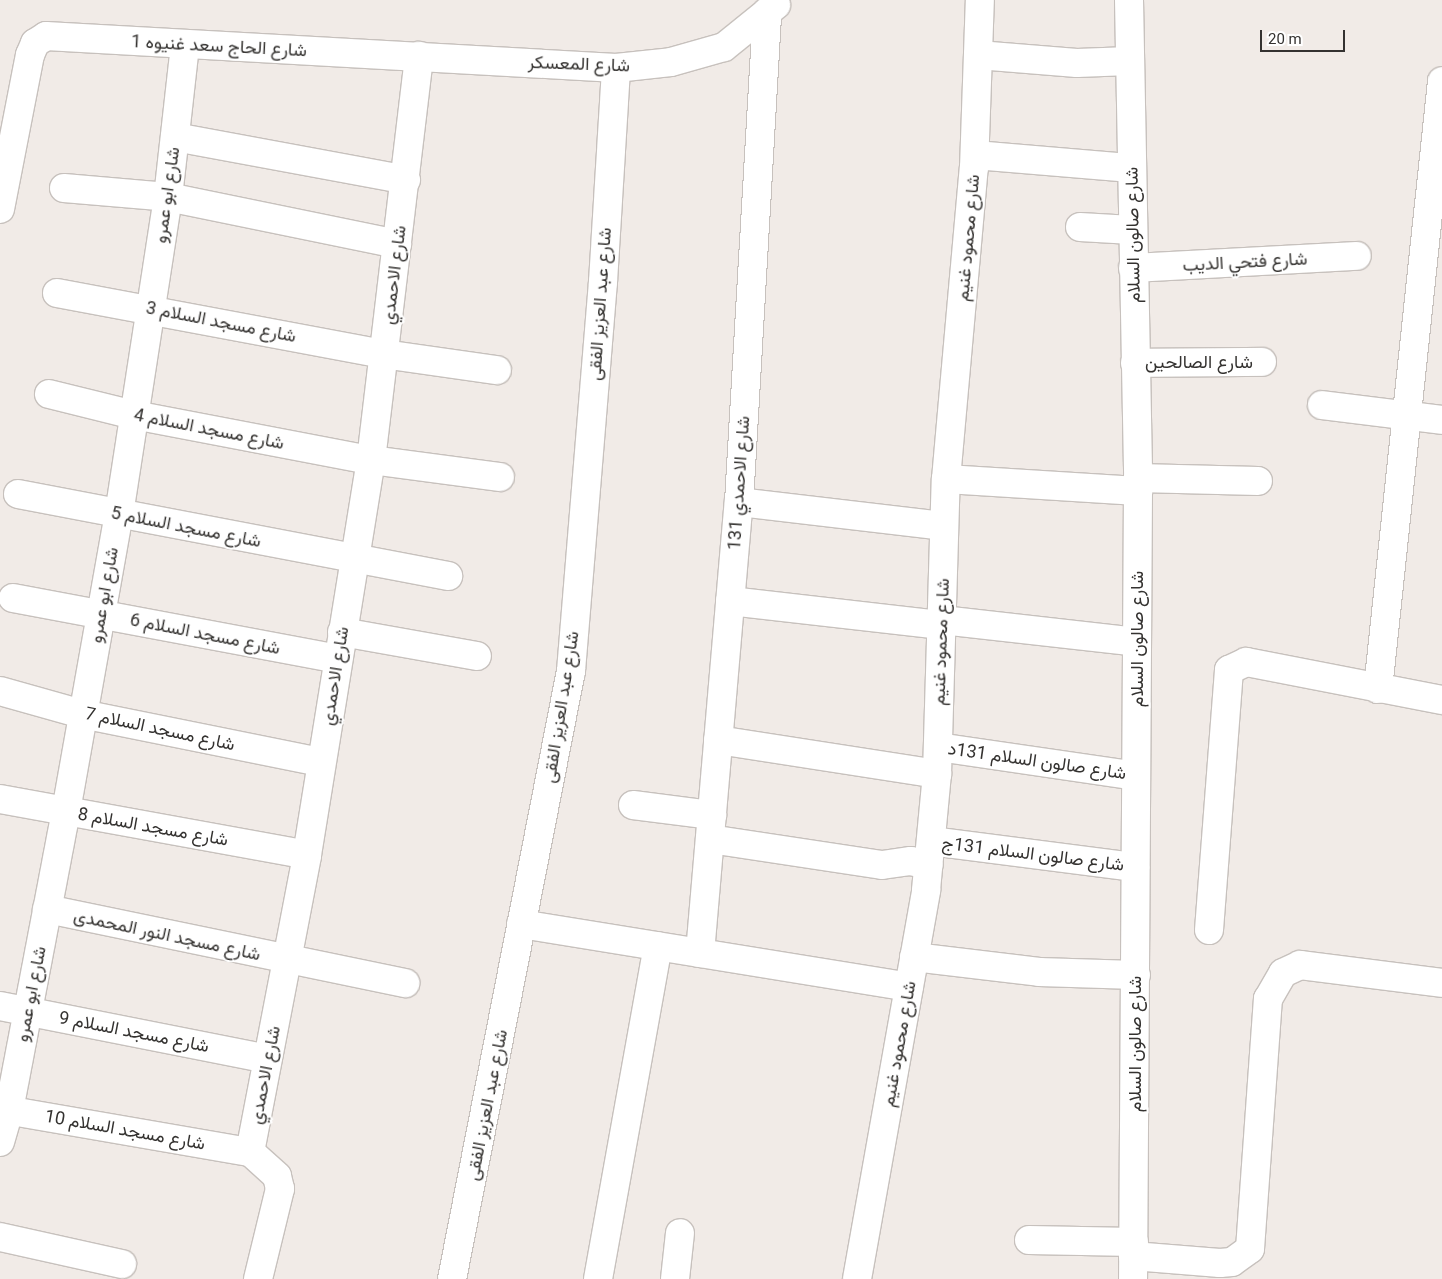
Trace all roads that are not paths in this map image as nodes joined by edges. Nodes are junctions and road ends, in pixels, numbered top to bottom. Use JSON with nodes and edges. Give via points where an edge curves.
{"nodes":[{"id":1,"x":980,"y":0,"type":"edge"},
{"id":2,"x":1129,"y":0,"type":"edge"},
{"id":3,"x":774,"y":6,"type":"edge"},
{"id":4,"x":185,"y":45,"type":"junction"},
{"id":5,"x":978,"y":55,"type":"junction"},
{"id":6,"x":419,"y":56,"type":"junction"},
{"id":7,"x":1130,"y":61,"type":"junction"},
{"id":8,"x":616,"y":68,"type":"junction"},
{"id":9,"x":1442,"y":81,"type":"edge"},
{"id":10,"x":1440,"y":119,"type":"edge"},
{"id":11,"x":175,"y":137,"type":"junction"},
{"id":12,"x":975,"y":154,"type":"junction"},
{"id":13,"x":1131,"y":168,"type":"junction"},
{"id":14,"x":406,"y":180,"type":"junction"},
{"id":15,"x":64,"y":188,"type":"dead end"},
{"id":16,"x":168,"y":198,"type":"junction"},
{"id":17,"x":0,"y":205,"type":"edge"},
{"id":18,"x":1080,"y":227,"type":"dead end"},
{"id":19,"x":1132,"y":230,"type":"junction"},
{"id":20,"x":397,"y":244,"type":"junction"},
{"id":21,"x":1357,"y":256,"type":"dead end"},
{"id":22,"x":1432,"y":262,"type":"edge"},
{"id":23,"x":1133,"y":268,"type":"junction"},
{"id":24,"x":57,"y":293,"type":"dead end"},
{"id":25,"x":150,"y":308,"type":"junction"},
{"id":26,"x":384,"y":354,"type":"junction"},
{"id":27,"x":1135,"y":362,"type":"junction"},
{"id":28,"x":1262,"y":362,"type":"dead end"},
{"id":29,"x":497,"y":370,"type":"dead end"},
{"id":30,"x":49,"y":394,"type":"dead end"},
{"id":31,"x":1322,"y":405,"type":"dead end"},
{"id":32,"x":1405,"y":414,"type":"junction"},
{"id":33,"x":134,"y":415,"type":"junction"},
{"id":34,"x":1442,"y":420,"type":"edge"},
{"id":35,"x":371,"y":460,"type":"junction"},
{"id":36,"x":500,"y":477,"type":"dead end"},
{"id":37,"x":946,"y":479,"type":"junction"},
{"id":38,"x":1258,"y":481,"type":"dead end"},
{"id":39,"x":1138,"y":485,"type":"junction"},
{"id":40,"x":18,"y":494,"type":"dead end"},
{"id":41,"x":739,"y":502,"type":"junction"},
{"id":42,"x":119,"y":514,"type":"junction"},
{"id":43,"x":944,"y":526,"type":"junction"},
{"id":44,"x":355,"y":559,"type":"junction"},
{"id":45,"x":448,"y":576,"type":"dead end"},
{"id":46,"x":13,"y":598,"type":"dead end"},
{"id":47,"x":730,"y":601,"type":"junction"},
{"id":48,"x":102,"y":615,"type":"junction"},
{"id":49,"x":942,"y":622,"type":"junction"},
{"id":50,"x":342,"y":632,"type":"junction"},
{"id":51,"x":1137,"y":642,"type":"junction"},
{"id":52,"x":477,"y":656,"type":"dead end"},
{"id":53,"x":338,"y":659,"type":"junction"},
{"id":54,"x":1378,"y":689,"type":"junction"},
{"id":55,"x":0,"y":690,"type":"edge"},
{"id":56,"x":1442,"y":700,"type":"edge"},
{"id":57,"x":82,"y":714,"type":"junction"},
{"id":58,"x":718,"y":740,"type":"junction"},
{"id":59,"x":938,"y":747,"type":"junction"},
{"id":60,"x":322,"y":762,"type":"junction"},
{"id":61,"x":937,"y":774,"type":"junction"},
{"id":62,"x":1136,"y":776,"type":"junction"},
{"id":63,"x":0,"y":799,"type":"edge"},
{"id":64,"x":633,"y":805,"type":"dead end"},
{"id":65,"x":66,"y":811,"type":"junction"},
{"id":66,"x":711,"y":827,"type":"junction"},
{"id":67,"x":930,"y":853,"type":"junction"},
{"id":68,"x":307,"y":855,"type":"junction"},
{"id":69,"x":1135,"y":867,"type":"junction"},
{"id":70,"x":47,"y":909,"type":"junction"},
{"id":71,"x":521,"y":924,"type":"junction"},
{"id":72,"x":1209,"y":930,"type":"dead end"},
{"id":73,"x":658,"y":946,"type":"junction"},
{"id":74,"x":700,"y":953,"type":"junction"},
{"id":75,"x":914,"y":958,"type":"junction"},
{"id":76,"x":287,"y":960,"type":"junction"},
{"id":77,"x":1136,"y":975,"type":"junction"},
{"id":78,"x":405,"y":983,"type":"dead end"},
{"id":79,"x":1442,"y":983,"type":"edge"},
{"id":80,"x":909,"y":987,"type":"junction"},
{"id":81,"x":0,"y":1006,"type":"edge"},
{"id":82,"x":28,"y":1011,"type":"junction"},
{"id":83,"x":267,"y":1059,"type":"junction"},
{"id":84,"x":5,"y":1109,"type":"edge"},
{"id":85,"x":0,"y":1142,"type":"edge"},
{"id":86,"x":250,"y":1152,"type":"junction"},
{"id":87,"x":680,"y":1233,"type":"dead end"},
{"id":88,"x":0,"y":1237,"type":"edge"},
{"id":89,"x":1028,"y":1240,"type":"dead end"},
{"id":90,"x":1133,"y":1259,"type":"edge"},
{"id":91,"x":122,"y":1264,"type":"dead end"},
{"id":92,"x":258,"y":1279,"type":"edge"},
{"id":93,"x":452,"y":1279,"type":"edge"},
{"id":94,"x":598,"y":1279,"type":"edge"},
{"id":95,"x":675,"y":1279,"type":"edge"},
{"id":96,"x":857,"y":1279,"type":"edge"}],
"edges":[{"from":1,"to":5,"type":"street","name":"شارع محمود غنيم"},
{"from":2,"to":7,"type":"street","name":"شارع صالون السلام"},
{"from":3,"to":8,"type":"street","name":"شارع المعسكر","via":[[724,46],[671,62]]},
{"from":3,"to":41,"type":"street","name":"شارع الاحمدي 131"},
{"from":4,"to":6,"type":"street","name":"شارع الحاج سعد غنيوه 1"},
{"from":4,"to":11,"type":"street","name":"شارع ابو عمرو"},
{"from":4,"to":17,"type":"street","name":"شارع الحاج سعد غنيوه 1","via":[[46,36],[35,43]]},
{"from":5,"to":7,"type":"street","via":[[1078,63]]},
{"from":5,"to":12,"type":"street","name":"شارع محمود غنيم"},
{"from":6,"to":8,"type":"street","name":"شارع المعسكر"},
{"from":6,"to":14,"type":"street","name":"شارع الاحمدي"},
{"from":7,"to":13,"type":"street","name":"شارع صالون السلام"},
{"from":8,"to":71,"type":"street","name":"شارع عبد العزيز الفقى","via":[[570,671]]},
{"from":9,"to":10,"type":"street"},
{"from":10,"to":22,"type":"street"},
{"from":11,"to":14,"type":"street"},
{"from":11,"to":16,"type":"street","name":"شارع ابو عمرو"},
{"from":12,"to":13,"type":"street"},
{"from":12,"to":37,"type":"street","name":"شارع محمود غنيم"},
{"from":13,"to":19,"type":"street","name":"شارع صالون السلام"},
{"from":14,"to":20,"type":"street","name":"شارع الاحمدي"},
{"from":15,"to":16,"type":"street"},
{"from":16,"to":20,"type":"street"},
{"from":16,"to":25,"type":"street","name":"شارع ابو عمرو"},
{"from":18,"to":19,"type":"street"},
{"from":19,"to":23,"type":"street","name":"شارع صالون السلام"},
{"from":20,"to":26,"type":"street","name":"شارع الاحمدي"},
{"from":21,"to":23,"type":"street","name":"شارع فتحي الديب"},
{"from":22,"to":32,"type":"street"},
{"from":23,"to":27,"type":"street","name":"شارع صالون السلام"},
{"from":24,"to":25,"type":"street","name":"شارع مسجد السلام 3"},
{"from":25,"to":26,"type":"street","name":"شارع مسجد السلام 3"},
{"from":25,"to":33,"type":"street","name":"شارع ابو عمرو"},
{"from":26,"to":29,"type":"street","name":"شارع مسجد السلام 3"},
{"from":26,"to":35,"type":"street","name":"شارع الاحمدي"},
{"from":27,"to":28,"type":"street","name":"شارع الصالحين"},
{"from":27,"to":39,"type":"street","name":"شارع صالون السلام"},
{"from":30,"to":33,"type":"street","name":"شارع مسجد السلام 4"},
{"from":31,"to":32,"type":"street"},
{"from":32,"to":34,"type":"street"},
{"from":32,"to":54,"type":"street"},
{"from":33,"to":35,"type":"street","name":"شارع مسجد السلام 4"},
{"from":33,"to":42,"type":"street","name":"شارع ابو عمرو"},
{"from":35,"to":36,"type":"street","name":"شارع مسجد السلام 4"},
{"from":35,"to":44,"type":"street","name":"شارع الاحمدي"},
{"from":37,"to":39,"type":"street"},
{"from":37,"to":43,"type":"street","name":"شارع محمود غنيم"},
{"from":38,"to":39,"type":"street"},
{"from":39,"to":51,"type":"street","name":"شارع صالون السلام"},
{"from":40,"to":42,"type":"street","name":"شارع مسجد السلام 5"},
{"from":41,"to":43,"type":"street"},
{"from":41,"to":47,"type":"street","name":"شارع الاحمدي 131"},
{"from":42,"to":44,"type":"street","name":"شارع مسجد السلام 5"},
{"from":42,"to":48,"type":"street","name":"شارع ابو عمرو"},
{"from":43,"to":49,"type":"street","name":"شارع محمود غنيم"},
{"from":44,"to":45,"type":"street","name":"شارع مسجد السلام 5"},
{"from":44,"to":50,"type":"street","name":"شارع الاحمدي"},
{"from":46,"to":48,"type":"street","name":"شارع مسجد السلام 6"},
{"from":47,"to":49,"type":"street"},
{"from":47,"to":58,"type":"street","name":"شارع الاحمدي 131"},
{"from":48,"to":53,"type":"street","name":"شارع مسجد السلام 6"},
{"from":48,"to":57,"type":"street","name":"شارع ابو عمرو"},
{"from":49,"to":51,"type":"street"},
{"from":49,"to":59,"type":"street","name":"شارع محمود غنيم"},
{"from":50,"to":52,"type":"street"},
{"from":50,"to":53,"type":"street","name":"شارع الاحمدي"},
{"from":51,"to":62,"type":"street","name":"شارع صالون السلام"},
{"from":53,"to":60,"type":"street","name":"شارع الاحمدي"},
{"from":54,"to":56,"type":"street"},
{"from":54,"to":72,"type":"street","via":[[1246,662],[1228,670]]},
{"from":55,"to":57,"type":"street","name":"شارع مسجد السلام 7"},
{"from":57,"to":60,"type":"street","name":"شارع مسجد السلام 7"},
{"from":57,"to":65,"type":"street","name":"شارع ابو عمرو"},
{"from":58,"to":61,"type":"street"},
{"from":58,"to":66,"type":"street","name":"شارع الاحمدي 131"},
{"from":59,"to":61,"type":"street","name":"شارع محمود غنيم"},
{"from":59,"to":62,"type":"street","name":"شارع صالون السلام 131د"},
{"from":60,"to":68,"type":"street","name":"شارع الاحمدي"},
{"from":61,"to":67,"type":"street","name":"شارع محمود غنيم"},
{"from":62,"to":69,"type":"street","name":"شارع صالون السلام"},
{"from":63,"to":65,"type":"street","name":"شارع مسجد السلام 8"},
{"from":64,"to":66,"type":"street","name":"شارع صالون السلام 131ج"},
{"from":65,"to":68,"type":"street","name":"شارع مسجد السلام 8"},
{"from":65,"to":70,"type":"street","name":"شارع ابو عمرو"},
{"from":66,"to":67,"type":"street","name":"شارع صالون السلام 131ج","via":[[882,865],[911,862]]},
{"from":66,"to":74,"type":"street","name":"شارع الاحمدي 131"},
{"from":67,"to":69,"type":"street","name":"شارع صالون السلام 131ج"},
{"from":67,"to":75,"type":"street","name":"شارع محمود غنيم"},
{"from":68,"to":76,"type":"street","name":"شارع الاحمدي"},
{"from":69,"to":77,"type":"street","name":"شارع صالون السلام"},
{"from":70,"to":76,"type":"street","name":"شارع مسجد النور المحمدى"},
{"from":70,"to":82,"type":"street","name":"شارع ابو عمرو"},
{"from":71,"to":73,"type":"street"},
{"from":71,"to":93,"type":"street","name":"شارع عبد العزيز الفقى"},
{"from":73,"to":74,"type":"street"},
{"from":73,"to":94,"type":"street"},
{"from":74,"to":80,"type":"street"},
{"from":75,"to":77,"type":"street","via":[[1039,972]]},
{"from":75,"to":80,"type":"street","name":"شارع محمود غنيم"},
{"from":76,"to":78,"type":"street","name":"شارع مسجد النور المحمدى"},
{"from":76,"to":83,"type":"street","name":"شارع الاحمدي"},
{"from":77,"to":90,"type":"street","name":"شارع صالون السلام"},
{"from":79,"to":90,"type":"street","via":[[1300,965],[1283,973],[1268,999],[1250,1249],[1232,1262]]},
{"from":80,"to":96,"type":"street","name":"شارع محمود غنيم"},
{"from":81,"to":82,"type":"street","name":"شارع مسجد السلام 9"},
{"from":82,"to":83,"type":"street","name":"شارع مسجد السلام 9"},
{"from":82,"to":84,"type":"street","name":"شارع ابو عمرو"},
{"from":83,"to":86,"type":"street","name":"شارع الاحمدي"},
{"from":84,"to":85,"type":"street","name":"شارع ابو عمرو"},
{"from":84,"to":86,"type":"street","name":"شارع مسجد السلام 10"},
{"from":86,"to":92,"type":"street","via":[[276,1176],[280,1189]]},
{"from":87,"to":95,"type":"street"},
{"from":88,"to":91,"type":"street"},
{"from":89,"to":90,"type":"street"}]}
